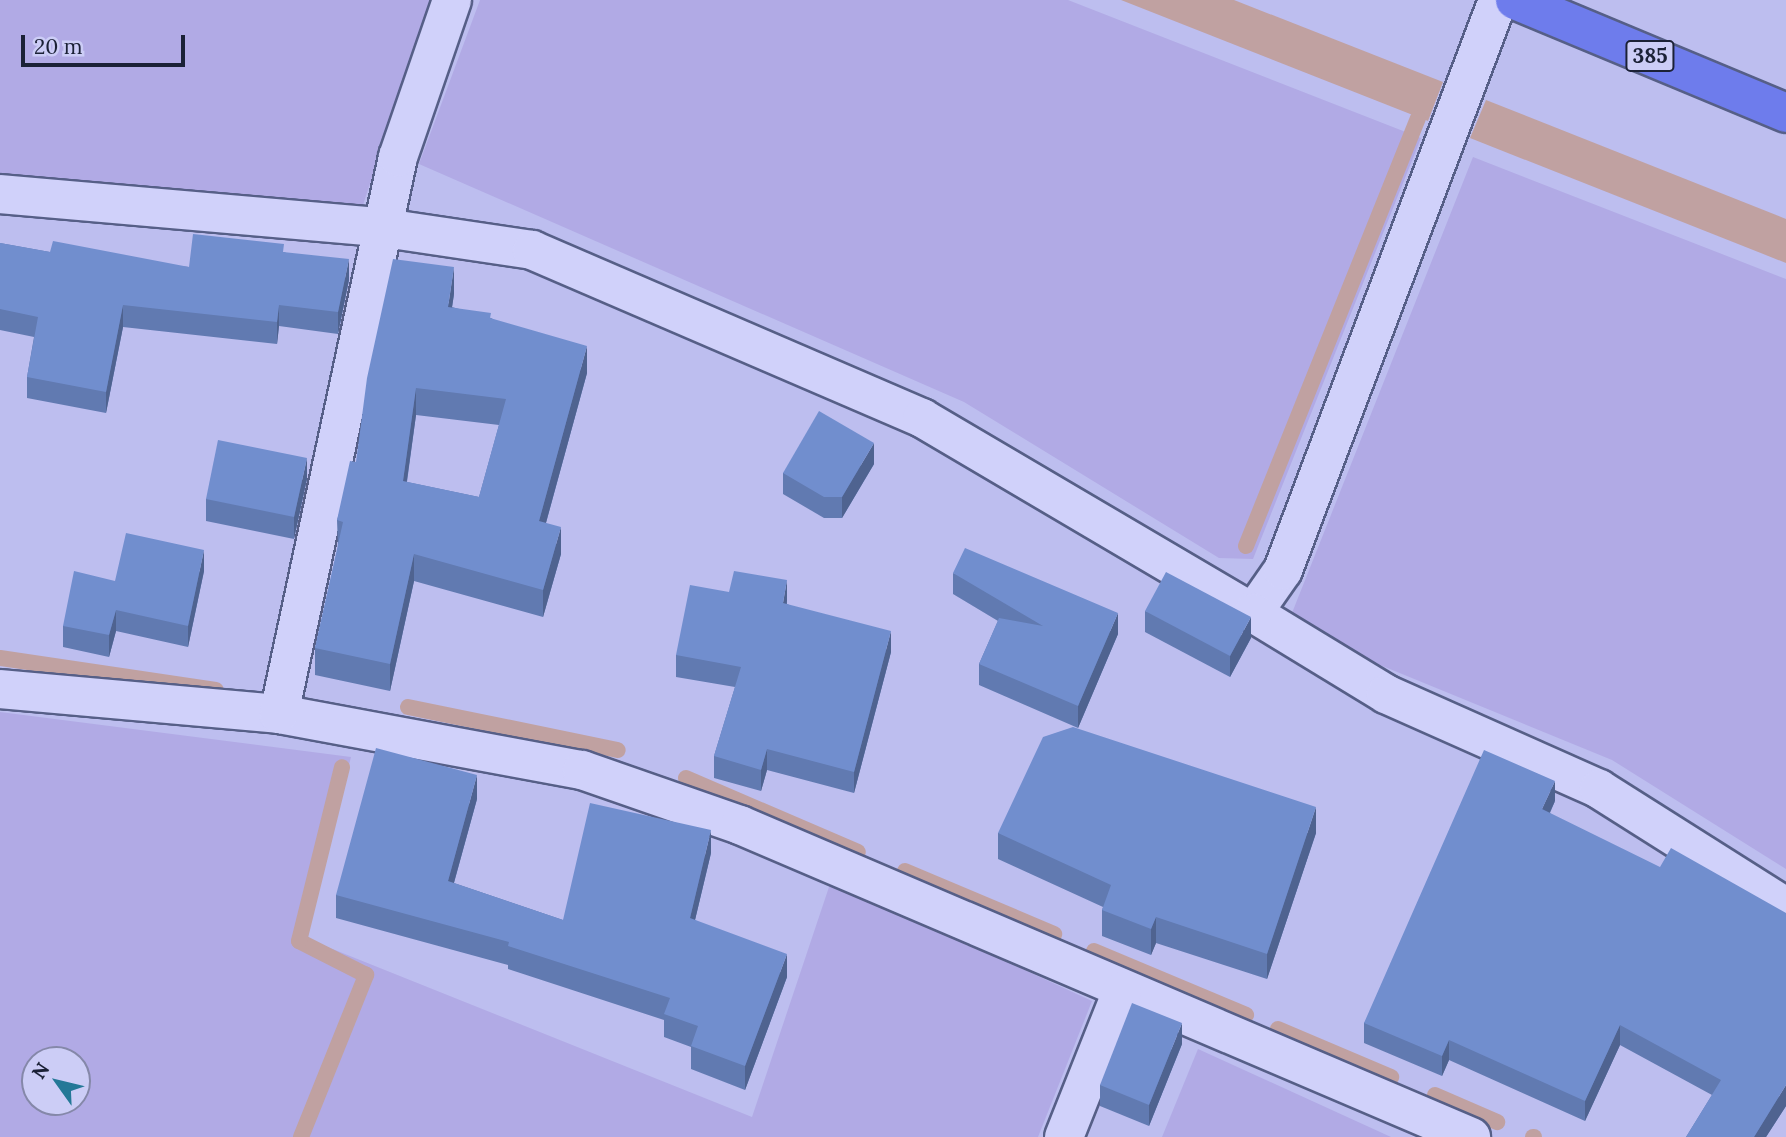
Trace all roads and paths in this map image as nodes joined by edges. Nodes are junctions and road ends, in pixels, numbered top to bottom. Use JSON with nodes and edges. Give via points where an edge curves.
{"nodes":[{"id":1,"x":452,"y":0,"type":"edge"},
{"id":2,"x":1498,"y":0,"type":"edge"},
{"id":3,"x":1515,"y":0,"type":"edge"},
{"id":4,"x":1786,"y":113,"type":"edge"},
{"id":5,"x":0,"y":194,"type":"edge"},
{"id":6,"x":385,"y":228,"type":"junction"},
{"id":7,"x":1253,"y":613,"type":"junction"},
{"id":8,"x":0,"y":689,"type":"edge"},
{"id":9,"x":279,"y":714,"type":"junction"},
{"id":10,"x":1786,"y":907,"type":"edge"},
{"id":11,"x":1122,"y":991,"type":"junction"},
{"id":12,"x":1064,"y":1137,"type":"edge"},
{"id":13,"x":1471,"y":1137,"type":"edge"}],
"edges":[{"from":1,"to":6,"type":"street","via":[[398,157]]},
{"from":2,"to":7,"type":"street","via":[[1283,570]]},
{"from":3,"to":4,"type":"highway","number":"385"},
{"from":5,"to":6,"type":"street"},
{"from":6,"to":7,"type":"street","via":[[532,250],[922,418]]},
{"from":6,"to":9,"type":"street"},
{"from":7,"to":10,"type":"street","via":[[1386,695],[1599,789]]},
{"from":8,"to":9,"type":"street"},
{"from":9,"to":11,"type":"street","via":[[582,770],[740,825]]},
{"from":11,"to":12,"type":"street"},
{"from":11,"to":13,"type":"street"}]}
